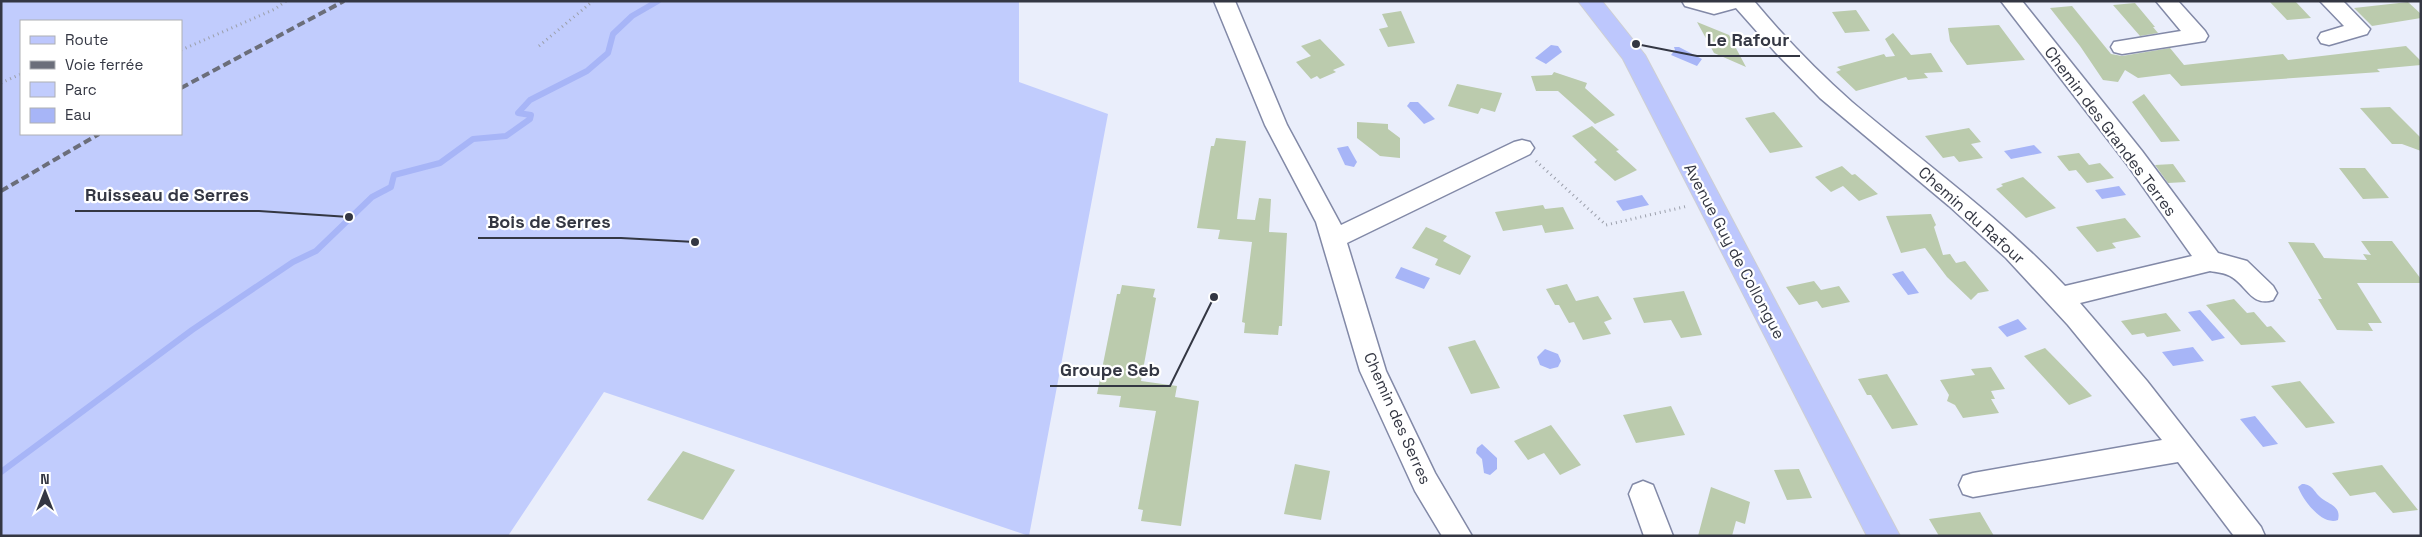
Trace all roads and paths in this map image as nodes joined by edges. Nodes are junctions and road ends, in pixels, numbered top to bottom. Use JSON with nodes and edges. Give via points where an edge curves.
{"nodes":[{"id":1,"x":286,"y":1,"type":"edge"},
{"id":2,"x":593,"y":1,"type":"edge"},
{"id":3,"x":1224,"y":1,"type":"edge"},
{"id":4,"x":1589,"y":1,"type":"edge"},
{"id":5,"x":1692,"y":1,"type":"edge"},
{"id":6,"x":1736,"y":1,"type":"edge"},
{"id":7,"x":1742,"y":1,"type":"edge"},
{"id":8,"x":2011,"y":1,"type":"edge"},
{"id":9,"x":2166,"y":1,"type":"edge"},
{"id":10,"x":2330,"y":1,"type":"edge"},
{"id":11,"x":2329,"y":38,"type":"dead end"},
{"id":12,"x":539,"y":46,"type":"dead end"},
{"id":13,"x":2122,"y":48,"type":"dead end"},
{"id":14,"x":182,"y":50,"type":"edge"},
{"id":15,"x":20,"y":74,"type":"edge"},
{"id":16,"x":1,"y":83,"type":"edge"},
{"id":17,"x":1522,"y":148,"type":"joint"},
{"id":18,"x":1708,"y":201,"type":"junction"},
{"id":19,"x":1333,"y":238,"type":"junction"},
{"id":20,"x":2210,"y":261,"type":"junction"},
{"id":21,"x":2264,"y":293,"type":"dead end"},
{"id":22,"x":2058,"y":298,"type":"junction"},
{"id":23,"x":2182,"y":449,"type":"junction"},
{"id":24,"x":1973,"y":485,"type":"dead end"},
{"id":25,"x":1643,"y":494,"type":"dead end"},
{"id":26,"x":1874,"y":522,"type":"edge"},
{"id":27,"x":1458,"y":536,"type":"edge"},
{"id":28,"x":1659,"y":536,"type":"edge"},
{"id":29,"x":1886,"y":536,"type":"edge"},
{"id":30,"x":2250,"y":536,"type":"edge"}],
"edges":[{"from":1,"to":14,"type":"path","via":[[275,9]]},
{"from":2,"to":12,"type":"path"},
{"from":3,"to":19,"type":"street","name":"Chemin des Serres","via":[[1276,125],[1320,206]]},
{"from":4,"to":18,"type":"main road","name":"Avenue Guy de Collongue","via":[[1632,55]]},
{"from":5,"to":6,"type":"street","via":[[1714,7]]},
{"from":7,"to":22,"type":"street","name":"Chemin du Rafour","via":[[1828,92],[1935,178],[2015,251]]},
{"from":8,"to":20,"type":"street","name":"Chemin des Grandes Terres","via":[[2134,157]]},
{"from":9,"to":13,"type":"street","via":[[2196,36]]},
{"from":10,"to":11,"type":"street","via":[[2359,29]]},
{"from":15,"to":16,"type":"path"},
{"from":17,"to":18,"type":"path","via":[[1606,225]]},
{"from":17,"to":19,"type":"street"},
{"from":18,"to":26,"type":"main road","name":"Avenue Guy de Collongue"},
{"from":19,"to":27,"type":"street","name":"Chemin des Serres","via":[[1373,371],[1425,482]]},
{"from":20,"to":21,"type":"street","via":[[2238,268]]},
{"from":20,"to":22,"type":"street"},
{"from":22,"to":23,"type":"street","name":"Chemin du Rafour","via":[[2105,350]]},
{"from":23,"to":24,"type":"street"},
{"from":23,"to":30,"type":"street","name":"Chemin du Rafour"},
{"from":25,"to":28,"type":"street"},
{"from":26,"to":29,"type":"main road","name":"Avenue Guy de Collongue"}]}
